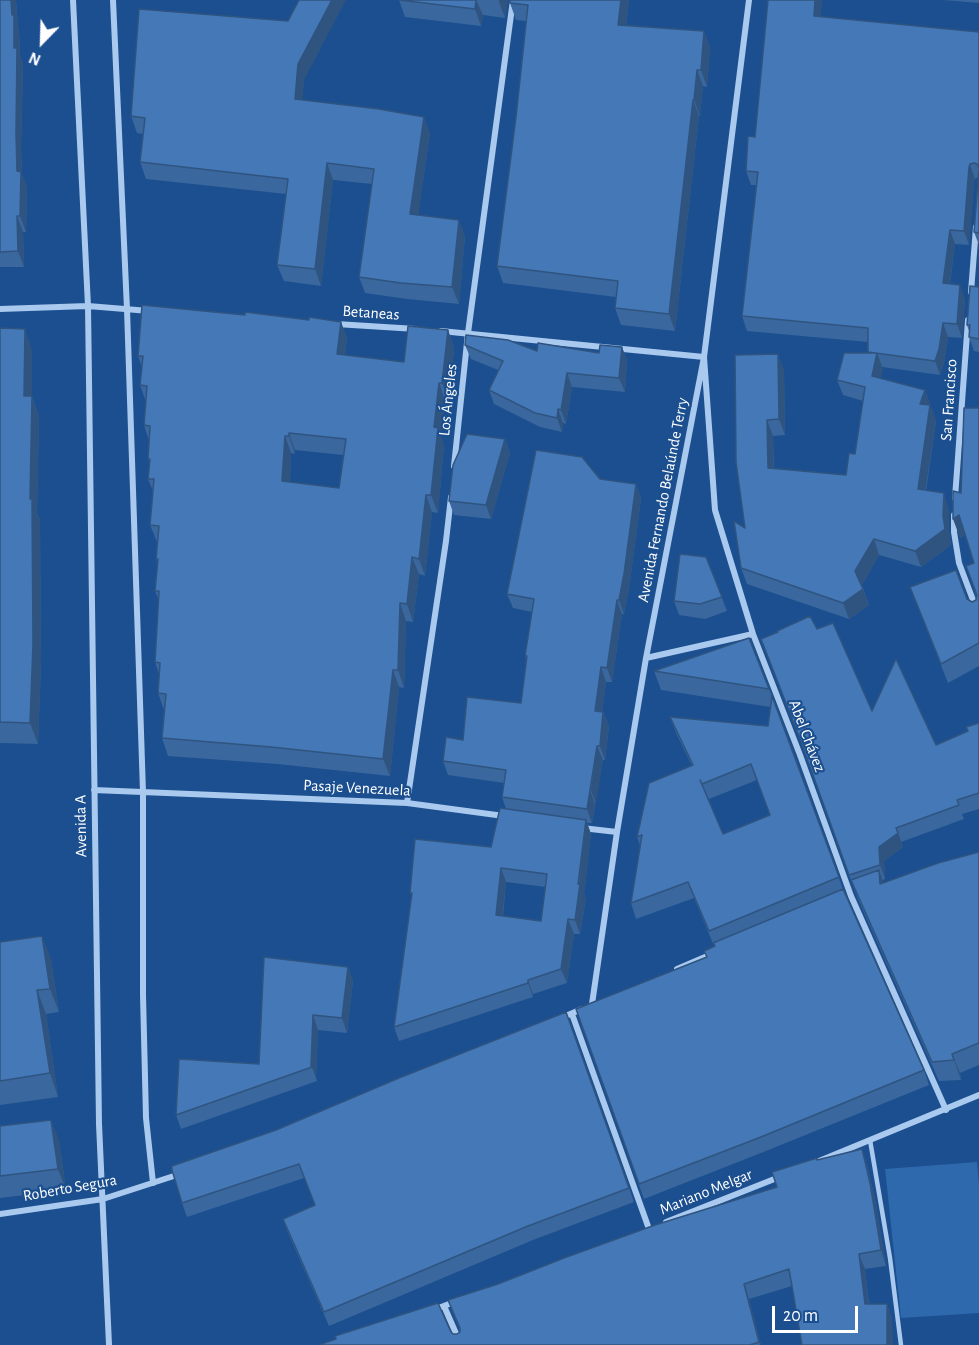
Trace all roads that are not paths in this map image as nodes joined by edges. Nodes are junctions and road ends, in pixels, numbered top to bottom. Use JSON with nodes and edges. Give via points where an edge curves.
{"nodes":[{"id":1,"x":73,"y":0,"type":"edge"},
{"id":2,"x":113,"y":0,"type":"edge"},
{"id":3,"x":513,"y":0,"type":"edge"},
{"id":4,"x":749,"y":0,"type":"edge"},
{"id":5,"x":976,"y":217,"type":"edge"},
{"id":6,"x":970,"y":298,"type":"edge"},
{"id":7,"x":88,"y":306,"type":"junction"},
{"id":8,"x":0,"y":309,"type":"edge"},
{"id":9,"x":127,"y":309,"type":"junction"},
{"id":10,"x":969,"y":310,"type":"edge"},
{"id":11,"x":151,"y":311,"type":"edge"},
{"id":12,"x":327,"y":323,"type":"edge"},
{"id":13,"x":421,"y":330,"type":"edge"},
{"id":14,"x":433,"y":330,"type":"edge"},
{"id":15,"x":468,"y":333,"type":"junction"},
{"id":16,"x":704,"y":357,"type":"junction"},
{"id":17,"x":454,"y":471,"type":"edge"},
{"id":18,"x":451,"y":495,"type":"edge"},
{"id":19,"x":979,"y":616,"type":"edge"},
{"id":20,"x":753,"y":634,"type":"junction"},
{"id":21,"x":646,"y":658,"type":"junction"},
{"id":22,"x":94,"y":790,"type":"junction"},
{"id":23,"x":143,"y":792,"type":"junction"},
{"id":24,"x":407,"y":803,"type":"junction"},
{"id":25,"x":512,"y":818,"type":"edge"},
{"id":26,"x":571,"y":826,"type":"edge"},
{"id":27,"x":617,"y":832,"type":"junction"},
{"id":28,"x":862,"y":893,"type":"edge"},
{"id":29,"x":851,"y":896,"type":"junction"},
{"id":30,"x":840,"y":901,"type":"edge"},
{"id":31,"x":722,"y":950,"type":"edge"},
{"id":32,"x":668,"y":973,"type":"edge"},
{"id":33,"x":603,"y":1000,"type":"edge"},
{"id":34,"x":592,"y":1004,"type":"junction"},
{"id":35,"x":572,"y":1014,"type":"junction"},
{"id":36,"x":550,"y":1022,"type":"edge"},
{"id":37,"x":979,"y":1095,"type":"edge"},
{"id":38,"x":946,"y":1110,"type":"junction"},
{"id":39,"x":870,"y":1140,"type":"junction"},
{"id":40,"x":815,"y":1162,"type":"edge"},
{"id":41,"x":793,"y":1171,"type":"edge"},
{"id":42,"x":184,"y":1172,"type":"edge"},
{"id":43,"x":153,"y":1183,"type":"junction"},
{"id":44,"x":103,"y":1199,"type":"junction"},
{"id":45,"x":0,"y":1214,"type":"edge"},
{"id":46,"x":649,"y":1229,"type":"junction"},
{"id":47,"x":638,"y":1233,"type":"edge"},
{"id":48,"x":466,"y":1298,"type":"edge"},
{"id":49,"x":444,"y":1306,"type":"junction"},
{"id":50,"x":423,"y":1314,"type":"edge"},
{"id":51,"x":109,"y":1345,"type":"edge"},
{"id":52,"x":461,"y":1345,"type":"edge"},
{"id":53,"x":901,"y":1345,"type":"edge"}],
"edges":[{"from":1,"to":7,"type":"street","name":"Avenida A"},
{"from":2,"to":9,"type":"street"},
{"from":3,"to":15,"type":"street","name":"Los Ángeles"},
{"from":4,"to":16,"type":"street","name":"Avenida Fernando Belaúnde Terry"},
{"from":5,"to":6,"type":"street"},
{"from":7,"to":8,"type":"street"},
{"from":7,"to":9,"type":"street"},
{"from":7,"to":22,"type":"street","name":"Avenida A"},
{"from":9,"to":11,"type":"street"},
{"from":9,"to":23,"type":"street"},
{"from":10,"to":19,"type":"street","name":"San Francisco","via":[[954,532],[959,563]]},
{"from":12,"to":13,"type":"street","name":"Betaneas"},
{"from":14,"to":15,"type":"street"},
{"from":15,"to":16,"type":"street"},
{"from":15,"to":17,"type":"street","name":"Los Ángeles"},
{"from":16,"to":20,"type":"street","name":"Abel Chávez","via":[[715,510]]},
{"from":16,"to":21,"type":"street","name":"Avenida Fernando Belaúnde Terry"},
{"from":18,"to":24,"type":"street"},
{"from":20,"to":21,"type":"street"},
{"from":20,"to":29,"type":"street","name":"Abel Chávez"},
{"from":21,"to":27,"type":"street","name":"Avenida Fernando Belaúnde Terry"},
{"from":22,"to":23,"type":"street","name":"Pasaje Venezuela"},
{"from":22,"to":44,"type":"street","name":"Avenida A"},
{"from":23,"to":24,"type":"street","name":"Pasaje Venezuela"},
{"from":23,"to":43,"type":"street","via":[[145,1096]]},
{"from":24,"to":25,"type":"street","name":"Pasaje Venezuela"},
{"from":26,"to":27,"type":"street"},
{"from":27,"to":34,"type":"street","name":"Avenida Fernando Belaúnde Terry"},
{"from":28,"to":29,"type":"street"},
{"from":29,"to":30,"type":"street"},
{"from":29,"to":38,"type":"street","name":"Abel Chávez"},
{"from":31,"to":32,"type":"street"},
{"from":33,"to":34,"type":"street"},
{"from":34,"to":35,"type":"street"},
{"from":35,"to":36,"type":"street"},
{"from":35,"to":46,"type":"street"},
{"from":37,"to":38,"type":"street"},
{"from":38,"to":39,"type":"street"},
{"from":39,"to":40,"type":"street"},
{"from":39,"to":53,"type":"lane"},
{"from":41,"to":46,"type":"street","name":"Mariano Melgar"},
{"from":42,"to":43,"type":"street","name":"Roberto Segura"},
{"from":43,"to":44,"type":"street","name":"Roberto Segura"},
{"from":44,"to":45,"type":"street","name":"Roberto Segura"},
{"from":44,"to":51,"type":"street","name":"Avenida A"},
{"from":46,"to":47,"type":"street","name":"Mariano Melgar"},
{"from":48,"to":49,"type":"street"},
{"from":49,"to":50,"type":"street"},
{"from":49,"to":52,"type":"street"}]}
